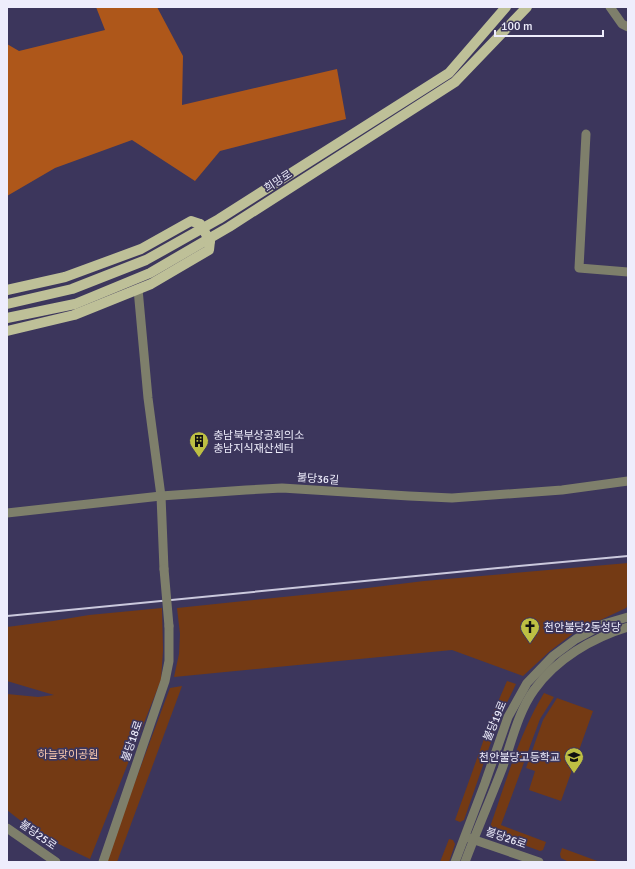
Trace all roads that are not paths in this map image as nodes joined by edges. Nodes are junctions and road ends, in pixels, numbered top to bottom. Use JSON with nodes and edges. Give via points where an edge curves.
{"nodes":[{"id":1,"x":506,"y":7,"type":"edge"},
{"id":2,"x":527,"y":7,"type":"edge"},
{"id":3,"x":610,"y":7,"type":"edge"},
{"id":4,"x":628,"y":27,"type":"edge"},
{"id":5,"x":586,"y":134,"type":"dead end"},
{"id":6,"x":628,"y":272,"type":"edge"},
{"id":7,"x":138,"y":289,"type":"junction"},
{"id":8,"x":7,"y":290,"type":"edge"},
{"id":9,"x":7,"y":304,"type":"edge"},
{"id":10,"x":7,"y":318,"type":"edge"},
{"id":11,"x":7,"y":331,"type":"edge"},
{"id":12,"x":628,"y":481,"type":"edge"},
{"id":13,"x":161,"y":496,"type":"junction"},
{"id":14,"x":7,"y":513,"type":"edge"},
{"id":15,"x":628,"y":617,"type":"edge"},
{"id":16,"x":628,"y":627,"type":"edge"},
{"id":17,"x":7,"y":828,"type":"edge"},
{"id":18,"x":469,"y":838,"type":"junction"},
{"id":19,"x":56,"y":862,"type":"edge"},
{"id":20,"x":103,"y":862,"type":"edge"},
{"id":21,"x":455,"y":862,"type":"edge"},
{"id":22,"x":465,"y":862,"type":"edge"},
{"id":23,"x":539,"y":862,"type":"edge"}],
"edges":[{"from":1,"to":9,"type":"main road","via":[[449,73],[219,219],[146,260],[72,289]]},
{"from":2,"to":10,"type":"main road","name":"희망로","via":[[455,82],[229,227],[150,273],[75,304]]},
{"from":3,"to":4,"type":"street","via":[[622,24]]},
{"from":5,"to":6,"type":"street","via":[[579,268]]},
{"from":7,"to":8,"type":"main road","bridge":true,"via":[[209,250],[210,241],[200,224],[191,221],[141,249],[65,277]]},
{"from":7,"to":11,"type":"main road","via":[[74,315]]},
{"from":7,"to":13,"type":"street","name":"불당18로","via":[[148,398]]},
{"from":12,"to":13,"type":"street","name":"불당36길","via":[[562,490],[452,498],[282,488]]},
{"from":13,"to":14,"type":"street","name":"불당36길"},
{"from":13,"to":20,"type":"street","name":"불당18로","bridge":true,"via":[[170,661]]},
{"from":15,"to":18,"type":"street","name":"불당19로","via":[[604,624],[576,639],[553,656],[527,683],[508,716]]},
{"from":16,"to":18,"type":"street","name":"불당19로","via":[[585,644],[566,658],[534,690],[517,724],[502,768]]},
{"from":17,"to":19,"type":"street","name":"불당25로"},
{"from":18,"to":21,"type":"street","name":"불당19로"},
{"from":18,"to":22,"type":"street","name":"불당19로"},
{"from":18,"to":23,"type":"street","name":"불당26로"}]}
